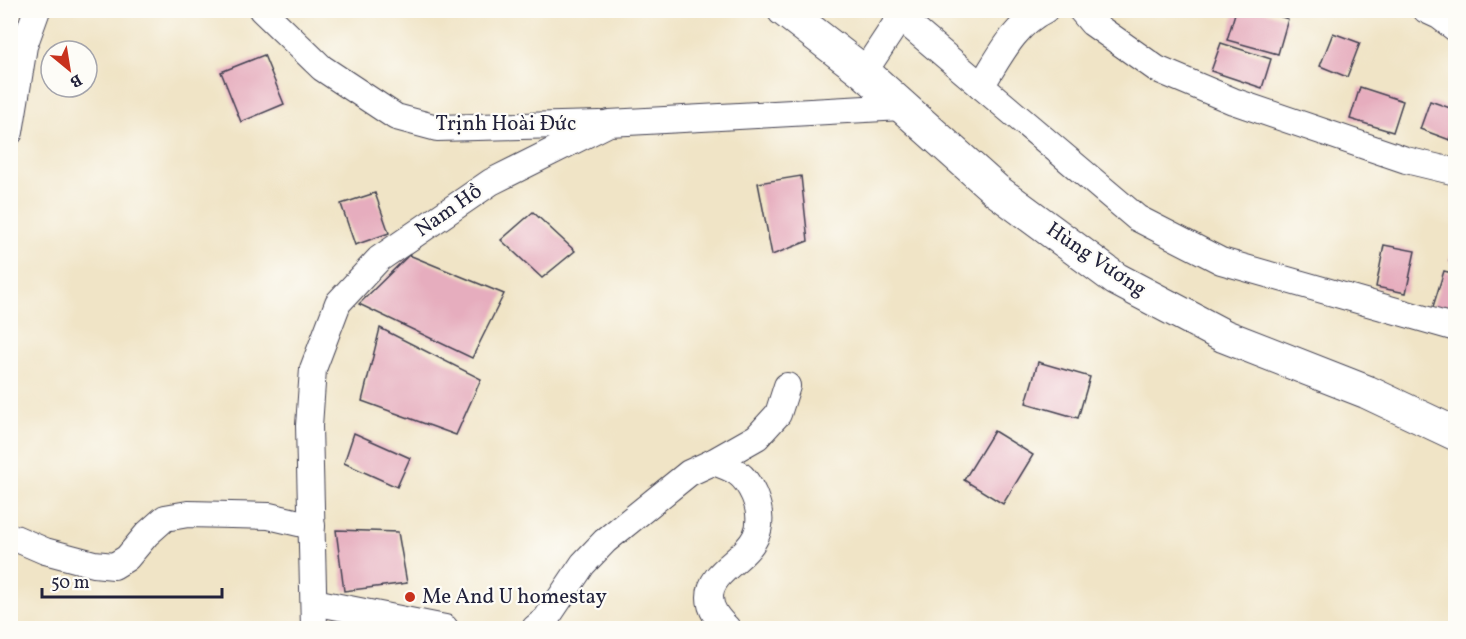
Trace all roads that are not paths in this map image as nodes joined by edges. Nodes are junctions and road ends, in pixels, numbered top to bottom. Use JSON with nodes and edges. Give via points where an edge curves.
{"nodes":[{"id":1,"x":37,"y":10,"type":"edge"},
{"id":2,"x":262,"y":10,"type":"edge"},
{"id":3,"x":784,"y":10,"type":"edge"},
{"id":4,"x":1045,"y":10,"type":"edge"},
{"id":5,"x":1081,"y":10,"type":"edge"},
{"id":6,"x":1426,"y":10,"type":"edge"},
{"id":7,"x":903,"y":14,"type":"edge"},
{"id":8,"x":1455,"y":29,"type":"edge"},
{"id":9,"x":17,"y":44,"type":"edge"},
{"id":10,"x":864,"y":72,"type":"junction"},
{"id":11,"x":981,"y":86,"type":"junction"},
{"id":12,"x":902,"y":107,"type":"junction"},
{"id":13,"x":609,"y":123,"type":"junction"},
{"id":14,"x":10,"y":132,"type":"edge"},
{"id":15,"x":1455,"y":172,"type":"edge"},
{"id":16,"x":1455,"y":328,"type":"edge"},
{"id":17,"x":787,"y":386,"type":"dead end"},
{"id":18,"x":1455,"y":434,"type":"edge"},
{"id":19,"x":713,"y":462,"type":"junction"},
{"id":20,"x":312,"y":526,"type":"junction"},
{"id":21,"x":15,"y":538,"type":"dead end"},
{"id":22,"x":314,"y":602,"type":"junction"},
{"id":23,"x":314,"y":628,"type":"edge"},
{"id":24,"x":444,"y":628,"type":"edge"},
{"id":25,"x":535,"y":628,"type":"edge"},
{"id":26,"x":727,"y":628,"type":"edge"}],
"edges":[{"from":1,"to":9,"type":"street"},
{"from":2,"to":13,"type":"street","name":"Trịnh Hoài Đức","via":[[322,68],[396,117],[437,128]]},
{"from":3,"to":10,"type":"highway","name":"Hùng Vương"},
{"from":4,"to":11,"type":"street","via":[[1012,36]]},
{"from":5,"to":15,"type":"street","via":[[1092,23],[1157,69],[1233,101],[1406,160]]},
{"from":6,"to":8,"type":"street"},
{"from":7,"to":10,"type":"street"},
{"from":7,"to":11,"type":"street"},
{"from":9,"to":14,"type":"street"},
{"from":10,"to":12,"type":"highway","name":"Hùng Vương"},
{"from":11,"to":16,"type":"street","via":[[1137,218],[1221,261]]},
{"from":12,"to":13,"type":"street","name":"Nam Hồ"},
{"from":12,"to":18,"type":"highway","name":"Hùng Vương","via":[[997,191],[1116,279],[1224,336],[1367,392]]},
{"from":13,"to":20,"type":"street","name":"Nam Hồ","via":[[491,182],[379,259],[338,303],[313,369],[309,426]]},
{"from":17,"to":19,"type":"street","via":[[778,414],[757,437]]},
{"from":19,"to":25,"type":"street","via":[[689,473],[605,541]]},
{"from":19,"to":26,"type":"street","via":[[736,470],[749,485],[758,505],[759,529],[750,546],[714,582],[710,596],[714,614]]},
{"from":20,"to":21,"type":"street","via":[[268,516],[188,514],[165,518],[127,558],[114,566],[45,552]]},
{"from":20,"to":22,"type":"street","name":"Nam Hồ"},
{"from":22,"to":23,"type":"street","name":"Nam Hồ"},
{"from":22,"to":24,"type":"street"}]}
